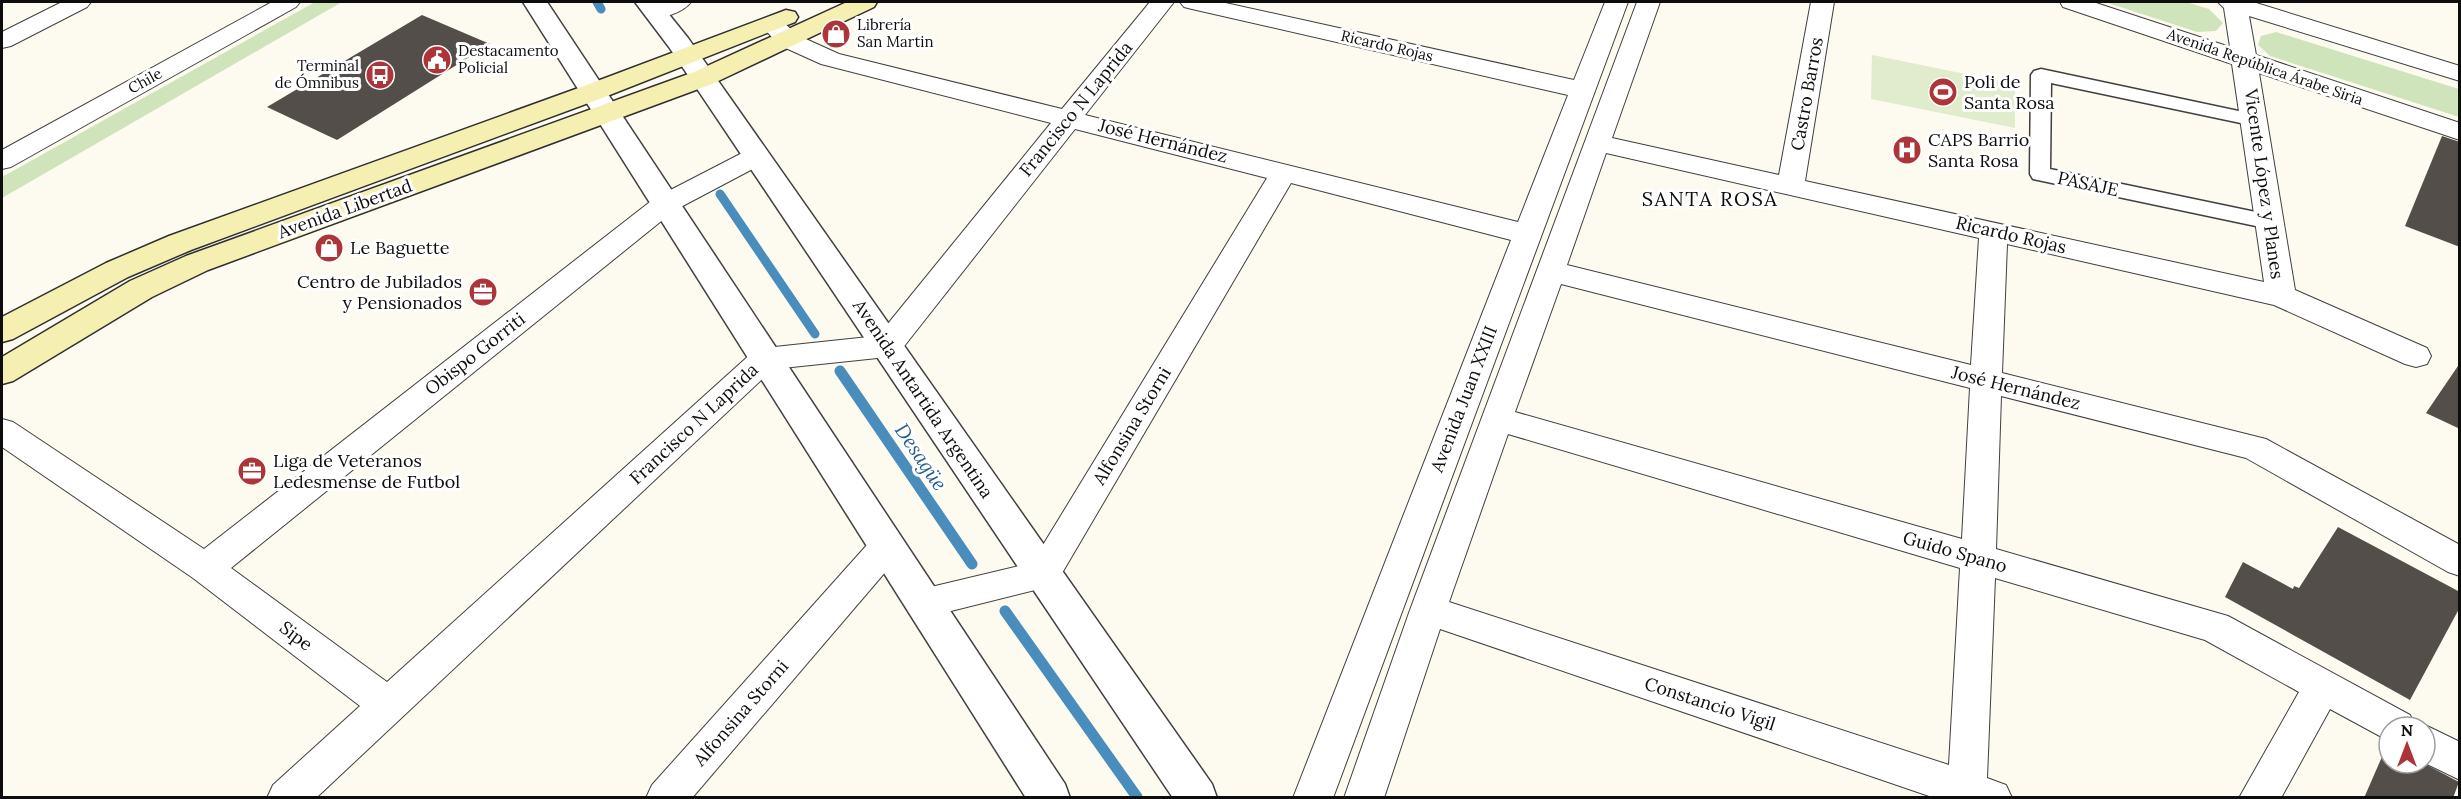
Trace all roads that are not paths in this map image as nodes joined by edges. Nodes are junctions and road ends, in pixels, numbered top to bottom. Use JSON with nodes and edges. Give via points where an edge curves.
{"nodes":[{"id":1,"x":79,"y":2,"type":"edge"},
{"id":2,"x":288,"y":2,"type":"edge"},
{"id":3,"x":534,"y":2,"type":"edge"},
{"id":4,"x":817,"y":2,"type":"edge"},
{"id":5,"x":865,"y":2,"type":"edge"},
{"id":6,"x":1162,"y":2,"type":"edge"},
{"id":7,"x":1192,"y":2,"type":"edge"},
{"id":8,"x":1616,"y":2,"type":"edge"},
{"id":9,"x":1648,"y":2,"type":"edge"},
{"id":10,"x":1823,"y":2,"type":"edge"},
{"id":11,"x":2071,"y":2,"type":"edge"},
{"id":12,"x":2234,"y":2,"type":"edge"},
{"id":13,"x":660,"y":5,"type":"edge"},
{"id":14,"x":780,"y":32,"type":"junction"},
{"id":15,"x":2,"y":40,"type":"edge"},
{"id":16,"x":2246,"y":61,"type":"junction"},
{"id":17,"x":696,"y":67,"type":"junction"},
{"id":18,"x":2460,"y":74,"type":"edge"},
{"id":19,"x":1582,"y":90,"type":"junction"},
{"id":20,"x":600,"y":103,"type":"junction"},
{"id":21,"x":1069,"y":118,"type":"junction"},
{"id":22,"x":2255,"y":120,"type":"junction"},
{"id":23,"x":2460,"y":132,"type":"edge"},
{"id":24,"x":1597,"y":143,"type":"junction"},
{"id":25,"x":757,"y":156,"type":"junction"},
{"id":26,"x":2,"y":161,"type":"edge"},
{"id":27,"x":1284,"y":172,"type":"junction"},
{"id":28,"x":1791,"y":186,"type":"junction"},
{"id":29,"x":665,"y":204,"type":"junction"},
{"id":30,"x":2270,"y":222,"type":"junction"},
{"id":31,"x":1993,"y":231,"type":"junction"},
{"id":32,"x":1527,"y":234,"type":"junction"},
{"id":33,"x":1551,"y":271,"type":"junction"},
{"id":34,"x":2280,"y":296,"type":"junction"},
{"id":35,"x":2,"y":331,"type":"edge"},
{"id":36,"x":887,"y":346,"type":"junction"},
{"id":37,"x":2416,"y":356,"type":"dead end"},
{"id":38,"x":765,"y":359,"type":"junction"},
{"id":39,"x":2,"y":372,"type":"edge"},
{"id":40,"x":1986,"y":380,"type":"junction"},
{"id":41,"x":1497,"y":419,"type":"junction"},
{"id":42,"x":2,"y":431,"type":"edge"},
{"id":43,"x":887,"y":546,"type":"junction"},
{"id":44,"x":1978,"y":559,"type":"junction"},
{"id":45,"x":2460,"y":561,"type":"edge"},
{"id":46,"x":205,"y":568,"type":"junction"},
{"id":47,"x":1043,"y":575,"type":"junction"},
{"id":48,"x":923,"y":603,"type":"junction"},
{"id":49,"x":1428,"y":610,"type":"junction"},
{"id":50,"x":2323,"y":686,"type":"junction"},
{"id":51,"x":388,"y":705,"type":"junction"},
{"id":52,"x":2377,"y":716,"type":"edge"},
{"id":53,"x":2437,"y":750,"type":"edge"},
{"id":54,"x":2460,"y":762,"type":"edge"},
{"id":55,"x":1975,"y":795,"type":"edge"},
{"id":56,"x":287,"y":798,"type":"edge"},
{"id":57,"x":666,"y":798,"type":"edge"},
{"id":58,"x":1050,"y":798,"type":"edge"},
{"id":59,"x":1197,"y":798,"type":"edge"},
{"id":60,"x":1312,"y":798,"type":"edge"},
{"id":61,"x":1364,"y":798,"type":"edge"},
{"id":62,"x":2259,"y":798,"type":"edge"}],
"edges":[{"from":1,"to":15,"type":"street"},
{"from":2,"to":26,"type":"street","name":"Chile"},
{"from":3,"to":20,"type":"street"},
{"from":4,"to":14,"type":"main road"},
{"from":5,"to":14,"type":"main road"},
{"from":6,"to":21,"type":"street","name":"Francisco N Laprida"},
{"from":7,"to":19,"type":"street","name":"Ricardo Rojas"},
{"from":8,"to":19,"type":"street","name":"Avenida Juan XXIII"},
{"from":9,"to":24,"type":"street","name":"Avenida Juan XXIII"},
{"from":10,"to":28,"type":"street","name":"Castro Barros"},
{"from":11,"to":16,"type":"street","name":"Avenida República Árabe Siria"},
{"from":12,"to":16,"type":"street","name":"Vicente López y Planes"},
{"from":12,"to":18,"type":"street"},
{"from":13,"to":17,"type":"street","name":"Avenida Antartida Argentina"},
{"from":14,"to":17,"type":"main road","name":"Avenida Libertad"},
{"from":14,"to":21,"type":"street","name":"José Hernández","via":[[830,59]]},
{"from":16,"to":22,"type":"street","name":"Vicente López y Planes"},
{"from":16,"to":23,"type":"street","name":"Avenida República Árabe Siria"},
{"from":17,"to":20,"type":"main road","name":"Avenida Libertad"},
{"from":17,"to":25,"type":"street","name":"Avenida Antartida Argentina"},
{"from":19,"to":32,"type":"street","name":"Avenida Juan XXIII"},
{"from":20,"to":29,"type":"street"},
{"from":20,"to":35,"type":"main road","name":"Avenida Libertad","via":[[180,243],[117,270]]},
{"from":20,"to":39,"type":"main road","name":"Avenida Libertad","via":[[198,263],[141,289]]},
{"from":21,"to":27,"type":"street","name":"José Hernández"},
{"from":21,"to":36,"type":"street","name":"Francisco N Laprida"},
{"from":22,"to":30,"type":"street","name":"Vicente López y Planes"},
{"from":22,"to":30,"type":"street","name":"PASAJE","via":[[2041,75],[2040,174]]},
{"from":24,"to":28,"type":"street","name":"Ricardo Rojas"},
{"from":24,"to":33,"type":"street","name":"Avenida Juan XXIII"},
{"from":25,"to":29,"type":"street","name":"Obispo Gorriti"},
{"from":25,"to":36,"type":"street","name":"Avenida Antartida Argentina"},
{"from":27,"to":32,"type":"street","name":"José Hernández"},
{"from":27,"to":47,"type":"street","name":"Alfonsina Storni"},
{"from":28,"to":31,"type":"street","name":"Ricardo Rojas"},
{"from":29,"to":38,"type":"street"},
{"from":29,"to":46,"type":"street","name":"Obispo Gorriti"},
{"from":30,"to":34,"type":"street","name":"Vicente López y Planes"},
{"from":31,"to":34,"type":"street","name":"Ricardo Rojas"},
{"from":31,"to":40,"type":"street"},
{"from":32,"to":60,"type":"street","name":"Avenida Juan XXIII"},
{"from":33,"to":40,"type":"street","name":"José Hernández"},
{"from":33,"to":41,"type":"street","name":"Avenida Juan XXIII"},
{"from":34,"to":37,"type":"street","name":"Ricardo Rojas"},
{"from":36,"to":38,"type":"street","name":"Francisco N Laprida"},
{"from":36,"to":47,"type":"street","name":"Avenida Antartida Argentina"},
{"from":38,"to":43,"type":"street"},
{"from":38,"to":51,"type":"street","name":"Francisco N Laprida"},
{"from":40,"to":44,"type":"street"},
{"from":40,"to":45,"type":"street","name":"José Hernández","via":[[2255,448]]},
{"from":41,"to":44,"type":"street","name":"Guido Spano"},
{"from":41,"to":49,"type":"street","name":"Avenida Juan XXIII"},
{"from":42,"to":46,"type":"street","name":"Sipe"},
{"from":43,"to":48,"type":"street"},
{"from":43,"to":57,"type":"street","name":"Alfonsina Storni"},
{"from":44,"to":50,"type":"street","name":"Guido Spano","via":[[2215,627]]},
{"from":44,"to":55,"type":"street"},
{"from":46,"to":51,"type":"street","name":"Sipe"},
{"from":47,"to":48,"type":"street"},
{"from":47,"to":59,"type":"street","name":"Avenida Antartida Argentina"},
{"from":48,"to":58,"type":"street"},
{"from":49,"to":55,"type":"street","name":"Constancio Vigil"},
{"from":49,"to":61,"type":"street","name":"Avenida Juan XXIII"},
{"from":50,"to":52,"type":"street","name":"Guido Spano"},
{"from":50,"to":62,"type":"street"},
{"from":51,"to":56,"type":"street","name":"Francisco N Laprida"},
{"from":53,"to":54,"type":"street"}]}
